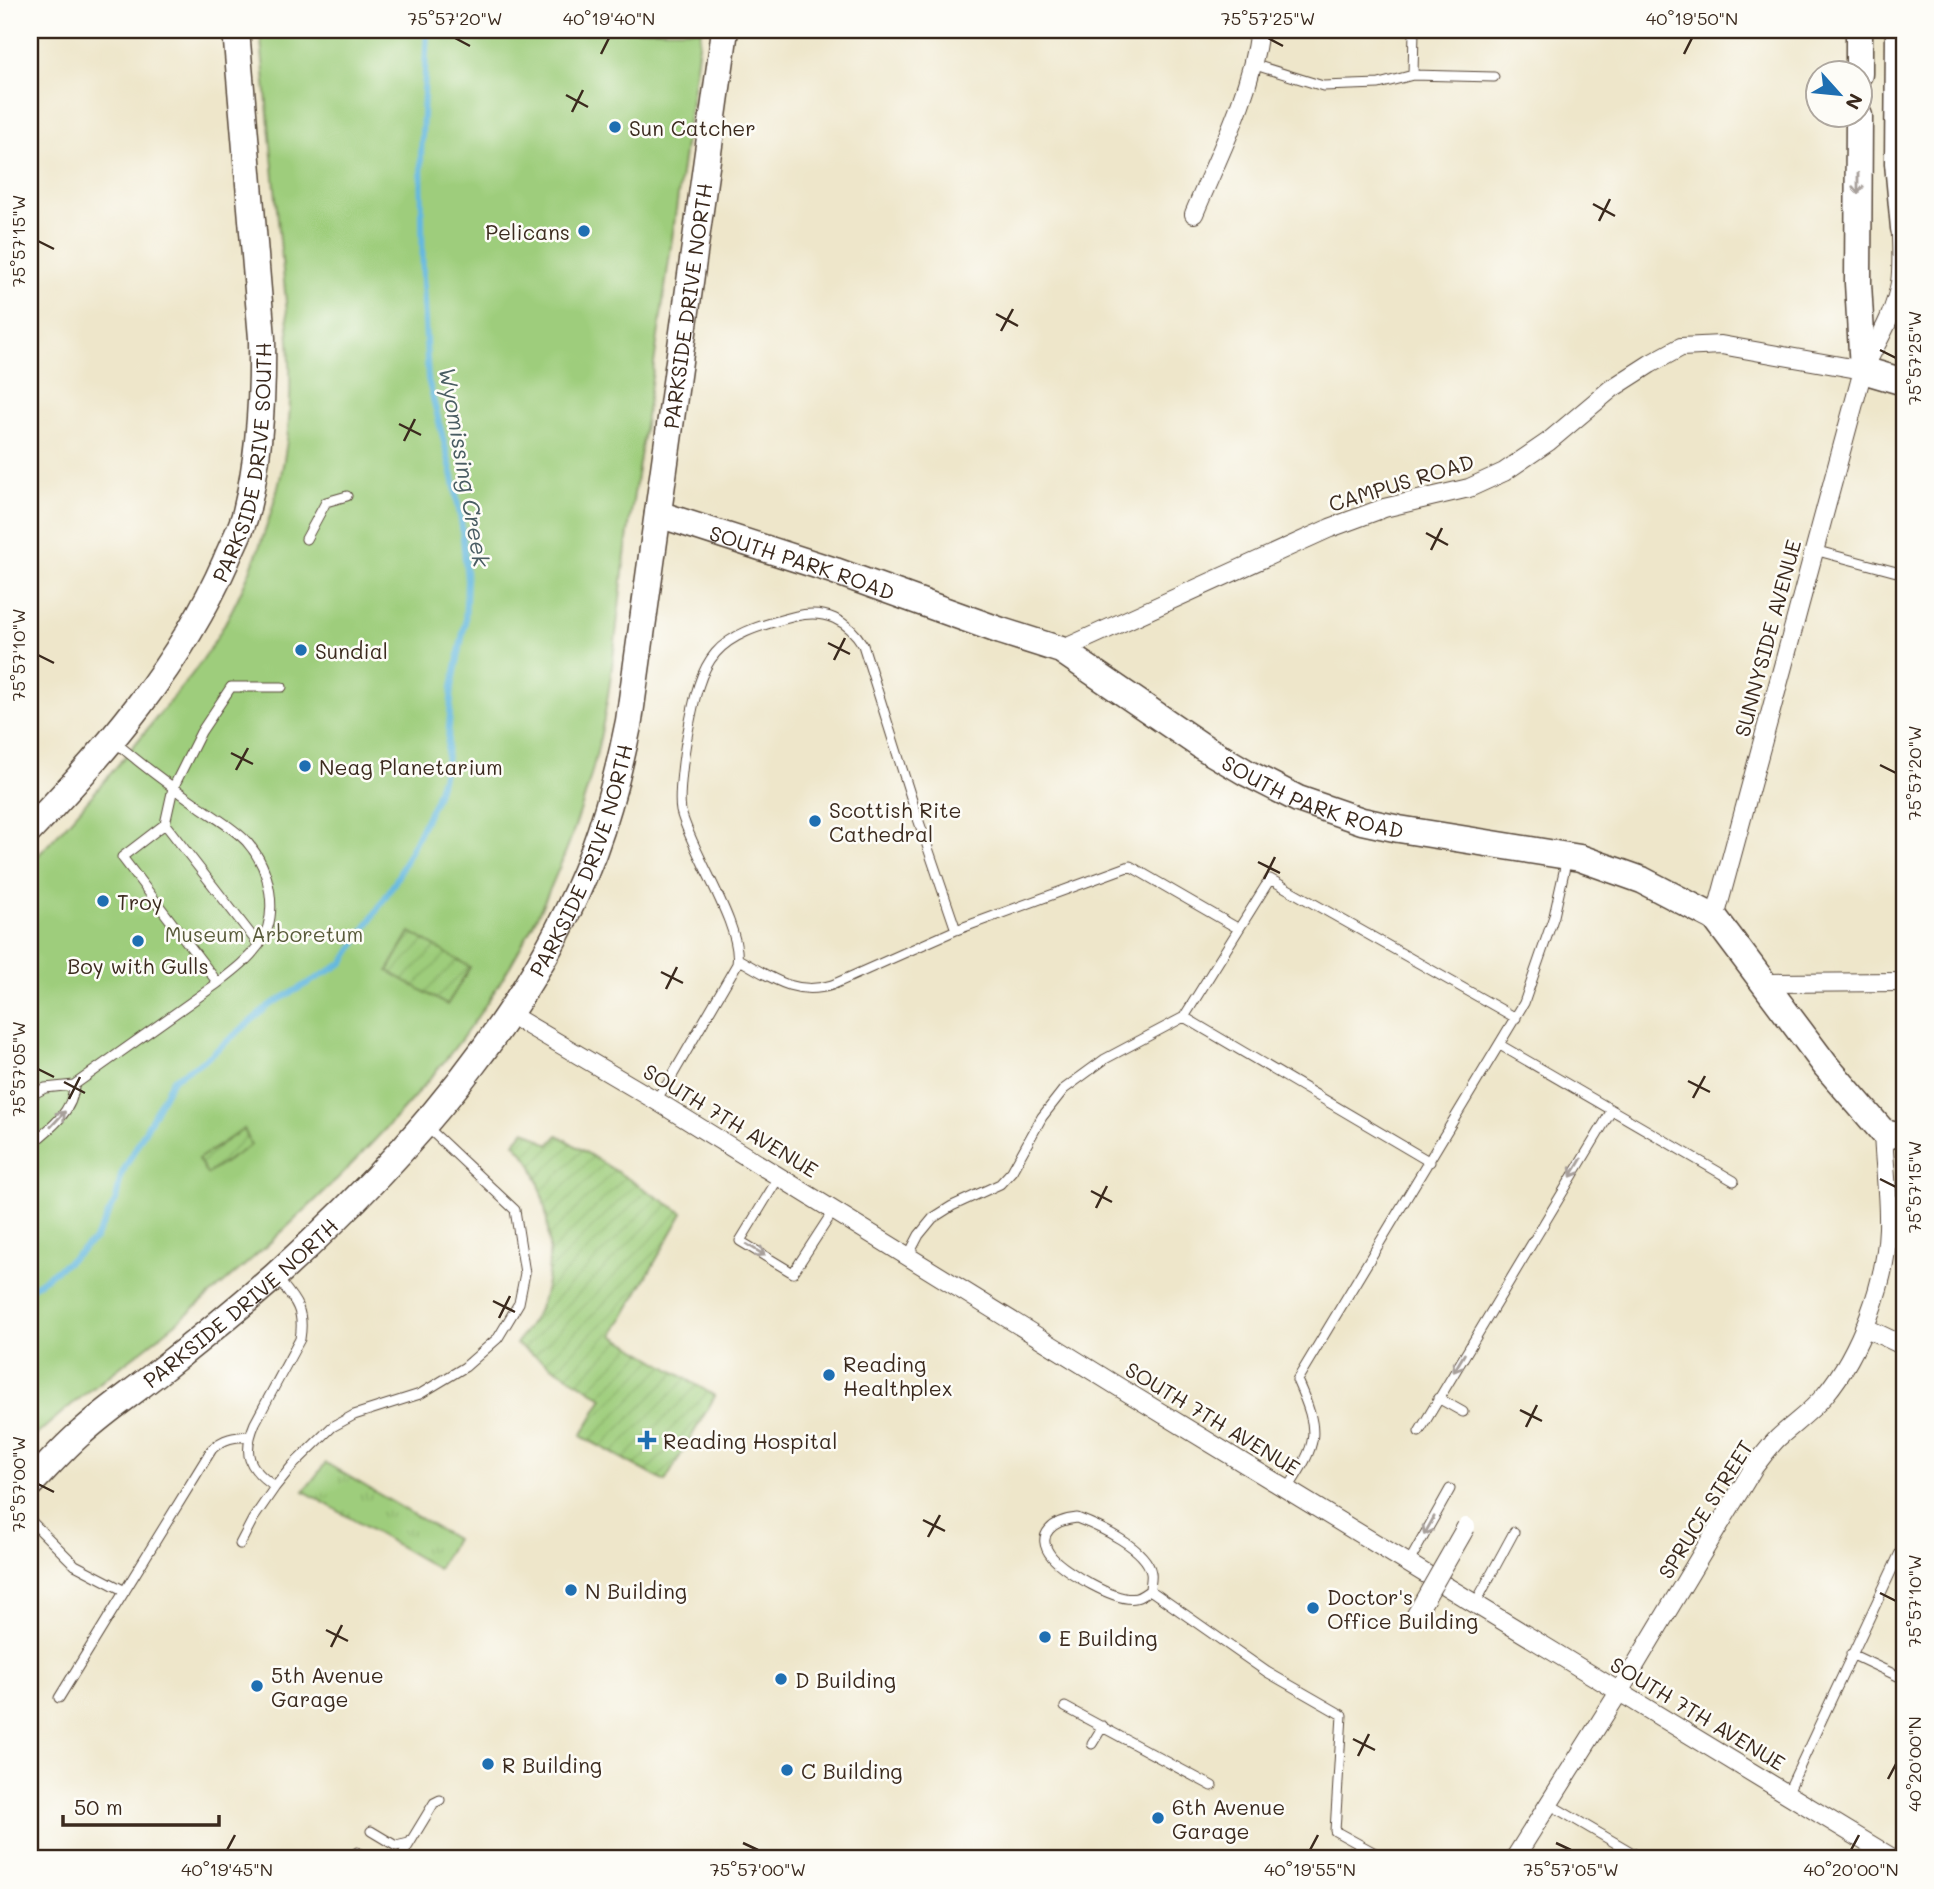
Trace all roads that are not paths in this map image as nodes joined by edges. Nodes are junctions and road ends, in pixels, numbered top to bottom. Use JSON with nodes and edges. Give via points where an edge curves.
{"nodes":[{"id":1,"x":236,"y":30,"type":"edge"},
{"id":2,"x":725,"y":30,"type":"edge"},
{"id":3,"x":1259,"y":30,"type":"edge"},
{"id":4,"x":1414,"y":30,"type":"edge"},
{"id":5,"x":1859,"y":30,"type":"edge"},
{"id":6,"x":1899,"y":30,"type":"edge"},
{"id":7,"x":1859,"y":60,"type":"edge"},
{"id":8,"x":1252,"y":64,"type":"junction"},
{"id":9,"x":1413,"y":75,"type":"junction"},
{"id":10,"x":1494,"y":77,"type":"dead end"},
{"id":11,"x":1859,"y":130,"type":"edge"},
{"id":12,"x":1899,"y":189,"type":"junction"},
{"id":13,"x":1194,"y":214,"type":"dead end"},
{"id":14,"x":1904,"y":228,"type":"edge"},
{"id":15,"x":1863,"y":370,"type":"junction"},
{"id":16,"x":1904,"y":383,"type":"edge"},
{"id":17,"x":347,"y":496,"type":"dead end"},
{"id":18,"x":659,"y":514,"type":"junction"},
{"id":19,"x":306,"y":539,"type":"dead end"},
{"id":20,"x":1814,"y":550,"type":"junction"},
{"id":21,"x":1904,"y":574,"type":"edge"},
{"id":22,"x":1061,"y":650,"type":"junction"},
{"id":23,"x":282,"y":687,"type":"dead end"},
{"id":24,"x":112,"y":739,"type":"junction"},
{"id":25,"x":173,"y":788,"type":"junction"},
{"id":26,"x":165,"y":824,"type":"junction"},
{"id":27,"x":30,"y":830,"type":"edge"},
{"id":28,"x":1567,"y":856,"type":"junction"},
{"id":29,"x":1715,"y":918,"type":"junction"},
{"id":30,"x":1239,"y":929,"type":"junction"},
{"id":31,"x":956,"y":930,"type":"junction"},
{"id":32,"x":259,"y":945,"type":"junction"},
{"id":33,"x":738,"y":959,"type":"junction"},
{"id":34,"x":1904,"y":982,"type":"edge"},
{"id":35,"x":218,"y":983,"type":"junction"},
{"id":36,"x":1765,"y":983,"type":"junction"},
{"id":37,"x":509,"y":1014,"type":"junction"},
{"id":38,"x":1184,"y":1017,"type":"junction"},
{"id":39,"x":1516,"y":1018,"type":"junction"},
{"id":40,"x":1500,"y":1045,"type":"junction"},
{"id":41,"x":75,"y":1085,"type":"junction"},
{"id":42,"x":30,"y":1096,"type":"edge"},
{"id":43,"x":655,"y":1100,"type":"junction"},
{"id":44,"x":1612,"y":1110,"type":"junction"},
{"id":45,"x":424,"y":1124,"type":"junction"},
{"id":46,"x":1893,"y":1134,"type":"edge"},
{"id":47,"x":30,"y":1145,"type":"edge"},
{"id":48,"x":1430,"y":1162,"type":"junction"},
{"id":49,"x":779,"y":1177,"type":"junction"},
{"id":50,"x":1734,"y":1181,"type":"dead end"},
{"id":51,"x":834,"y":1210,"type":"junction"},
{"id":52,"x":908,"y":1256,"type":"junction"},
{"id":53,"x":275,"y":1275,"type":"junction"},
{"id":54,"x":1864,"y":1327,"type":"junction"},
{"id":55,"x":1904,"y":1346,"type":"edge"},
{"id":56,"x":1438,"y":1398,"type":"junction"},
{"id":57,"x":1463,"y":1412,"type":"dead end"},
{"id":58,"x":1419,"y":1432,"type":"dead end"},
{"id":59,"x":250,"y":1436,"type":"junction"},
{"id":60,"x":30,"y":1484,"type":"edge"},
{"id":61,"x":275,"y":1487,"type":"junction"},
{"id":62,"x":1450,"y":1489,"type":"dead end"},
{"id":63,"x":1287,"y":1490,"type":"junction"},
{"id":64,"x":30,"y":1520,"type":"edge"},
{"id":65,"x":1466,"y":1527,"type":"dead end"},
{"id":66,"x":1514,"y":1532,"type":"dead end"},
{"id":67,"x":240,"y":1544,"type":"dead end"},
{"id":68,"x":1904,"y":1544,"type":"edge"},
{"id":69,"x":1408,"y":1564,"type":"junction"},
{"id":70,"x":1150,"y":1590,"type":"junction"},
{"id":71,"x":125,"y":1591,"type":"junction"},
{"id":72,"x":1475,"y":1604,"type":"junction"},
{"id":73,"x":1413,"y":1620,"type":"dead end"},
{"id":74,"x":1851,"y":1654,"type":"junction"},
{"id":75,"x":1904,"y":1679,"type":"edge"},
{"id":76,"x":1619,"y":1692,"type":"junction"},
{"id":77,"x":59,"y":1698,"type":"dead end"},
{"id":78,"x":1065,"y":1707,"type":"dead end"},
{"id":79,"x":1103,"y":1726,"type":"junction"},
{"id":80,"x":1092,"y":1744,"type":"dead end"},
{"id":81,"x":1212,"y":1786,"type":"dead end"},
{"id":82,"x":1787,"y":1794,"type":"junction"},
{"id":83,"x":440,"y":1800,"type":"dead end"},
{"id":84,"x":1549,"y":1804,"type":"junction"},
{"id":85,"x":371,"y":1831,"type":"dead end"},
{"id":86,"x":411,"y":1842,"type":"junction"},
{"id":87,"x":358,"y":1852,"type":"dead end"},
{"id":88,"x":369,"y":1859,"type":"edge"},
{"id":89,"x":400,"y":1859,"type":"edge"},
{"id":90,"x":1386,"y":1859,"type":"edge"},
{"id":91,"x":1514,"y":1859,"type":"edge"},
{"id":92,"x":1643,"y":1859,"type":"edge"},
{"id":93,"x":1894,"y":1859,"type":"edge"}],
"edges":[{"from":1,"to":24,"type":"street","name":"PARKSIDE DRIVE SOUTH","via":[[262,338],[256,461],[246,514],[212,594],[179,652]]},
{"from":2,"to":18,"type":"street","name":"PARKSIDE DRIVE NORTH"},
{"from":3,"to":8,"type":"street"},
{"from":4,"to":9,"type":"lane"},
{"from":5,"to":7,"type":"street"},
{"from":6,"to":12,"type":"street"},
{"from":8,"to":9,"type":"lane","via":[[1324,86],[1379,84]]},
{"from":8,"to":13,"type":"street","via":[[1243,97]]},
{"from":9,"to":10,"type":"lane"},
{"from":11,"to":15,"type":"street","one_way":true,"via":[[1858,283]]},
{"from":12,"to":14,"type":"street"},
{"from":12,"to":15,"type":"street","name":"SUNNYSIDE AVENUE","via":[[1900,284]]},
{"from":15,"to":16,"type":"street"},
{"from":15,"to":20,"type":"street","name":"SUNNYSIDE AVENUE"},
{"from":15,"to":22,"type":"street","name":"CAMPUS ROAD","via":[[1721,345],[1681,347],[1611,389],[1504,472],[1469,488],[1384,508],[1330,528]]},
{"from":17,"to":19,"type":"lane","via":[[326,502]]},
{"from":18,"to":22,"type":"street","name":"SOUTH PARK ROAD"},
{"from":18,"to":37,"type":"street","name":"PARKSIDE DRIVE NORTH","via":[[629,721],[610,805],[572,903]]},
{"from":20,"to":21,"type":"lane"},
{"from":20,"to":29,"type":"street","name":"SUNNYSIDE AVENUE"},
{"from":22,"to":28,"type":"street","name":"SOUTH PARK ROAD","via":[[1203,747],[1298,799],[1399,829]]},
{"from":23,"to":25,"type":"lane","via":[[230,687]]},
{"from":24,"to":25,"type":"lane"},
{"from":24,"to":27,"type":"street","name":"PARKSIDE DRIVE SOUTH"},
{"from":25,"to":26,"type":"lane"},
{"from":25,"to":32,"type":"lane","via":[[245,840],[261,862],[271,907]]},
{"from":26,"to":32,"type":"lane"},
{"from":26,"to":35,"type":"lane","via":[[122,857]]},
{"from":28,"to":29,"type":"street","name":"SOUTH PARK ROAD","via":[[1643,880]]},
{"from":28,"to":39,"type":"lane","via":[[1547,939]]},
{"from":29,"to":36,"type":"street","name":"SOUTH PARK ROAD"},
{"from":30,"to":31,"type":"lane","via":[[1130,866]]},
{"from":30,"to":38,"type":"lane"},
{"from":30,"to":39,"type":"lane","via":[[1269,879]]},
{"from":31,"to":33,"type":"lane","via":[[811,990],[786,986]]},
{"from":31,"to":33,"type":"lane","via":[[863,645],[844,623],[818,613],[803,614],[734,636],[716,651],[703,669],[684,748],[681,809],[730,927]]},
{"from":32,"to":35,"type":"lane"},
{"from":33,"to":43,"type":"lane"},
{"from":34,"to":36,"type":"street"},
{"from":35,"to":41,"type":"lane"},
{"from":36,"to":46,"type":"street","name":"SOUTH PARK ROAD","via":[[1826,1066]]},
{"from":37,"to":43,"type":"street","name":"SOUTH 7TH AVENUE"},
{"from":37,"to":45,"type":"street","name":"PARKSIDE DRIVE NORTH"},
{"from":38,"to":48,"type":"lane"},
{"from":38,"to":52,"type":"lane","via":[[1105,1059],[1064,1089],[1000,1184],[933,1218]]},
{"from":39,"to":40,"type":"lane"},
{"from":40,"to":44,"type":"lane"},
{"from":40,"to":48,"type":"lane"},
{"from":41,"to":42,"type":"lane","via":[[45,1088]]},
{"from":47,"to":41,"type":"lane","one_way":true,"via":[[66,1112]]},
{"from":43,"to":49,"type":"street","name":"SOUTH 7TH AVENUE"},
{"from":44,"to":50,"type":"lane"},
{"from":44,"to":56,"type":"lane","one_way":true},
{"from":45,"to":53,"type":"street","name":"PARKSIDE DRIVE NORTH","via":[[383,1172]]},
{"from":45,"to":61,"type":"lane","via":[[515,1210],[525,1273],[519,1303],[498,1338],[465,1367],[420,1394],[354,1415],[332,1427]]},
{"from":46,"to":54,"type":"street","name":"SPRUCE STREET","via":[[1886,1253]]},
{"from":48,"to":63,"type":"lane","via":[[1297,1380],[1309,1407],[1313,1447]]},
{"from":49,"to":51,"type":"street","name":"SOUTH 7TH AVENUE"},
{"from":49,"to":51,"type":"lane","one_way":true,"via":[[740,1241],[793,1273]]},
{"from":51,"to":52,"type":"street","name":"SOUTH 7TH AVENUE"},
{"from":52,"to":63,"type":"street","name":"SOUTH 7TH AVENUE"},
{"from":53,"to":59,"type":"lane","via":[[301,1312],[300,1339]]},
{"from":53,"to":60,"type":"street","name":"PARKSIDE DRIVE NORTH","via":[[80,1432]]},
{"from":54,"to":55,"type":"street"},
{"from":54,"to":76,"type":"street","name":"SPRUCE STREET","via":[[1831,1387],[1754,1467]]},
{"from":56,"to":57,"type":"lane"},
{"from":56,"to":58,"type":"lane"},
{"from":59,"to":61,"type":"lane","via":[[248,1449],[257,1474]]},
{"from":59,"to":71,"type":"lane","via":[[228,1438],[212,1449]]},
{"from":61,"to":67,"type":"lane"},
{"from":62,"to":69,"type":"lane","one_way":true},
{"from":63,"to":69,"type":"street","name":"SOUTH 7TH AVENUE"},
{"from":64,"to":71,"type":"lane","via":[[75,1565]]},
{"from":65,"to":73,"type":"street","bridge":true},
{"from":66,"to":72,"type":"lane"},
{"from":68,"to":74,"type":"lane"},
{"from":69,"to":72,"type":"street","name":"SOUTH 7TH AVENUE"},
{"from":70,"to":70,"type":"lane","via":[[1151,1572],[1131,1547],[1077,1518],[1051,1526],[1047,1546],[1052,1557],[1070,1571],[1123,1599]]},
{"from":70,"to":90,"type":"lane","via":[[1267,1672],[1342,1715],[1335,1830]]},
{"from":71,"to":77,"type":"lane"},
{"from":72,"to":76,"type":"street","name":"SOUTH 7TH AVENUE"},
{"from":74,"to":75,"type":"lane"},
{"from":74,"to":82,"type":"lane"},
{"from":76,"to":82,"type":"street","name":"SOUTH 7TH AVENUE"},
{"from":76,"to":84,"type":"street","name":"SPRUCE STREET"},
{"from":78,"to":79,"type":"lane"},
{"from":79,"to":80,"type":"lane"},
{"from":79,"to":81,"type":"lane"},
{"from":82,"to":93,"type":"street","name":"SOUTH 7TH AVENUE"},
{"from":83,"to":86,"type":"lane","via":[[434,1802]]},
{"from":84,"to":91,"type":"street","name":"SPRUCE STREET"},
{"from":84,"to":92,"type":"lane"},
{"from":85,"to":86,"type":"lane","via":[[396,1846]]},
{"from":86,"to":89,"type":"lane"},
{"from":87,"to":88,"type":"lane"}]}
